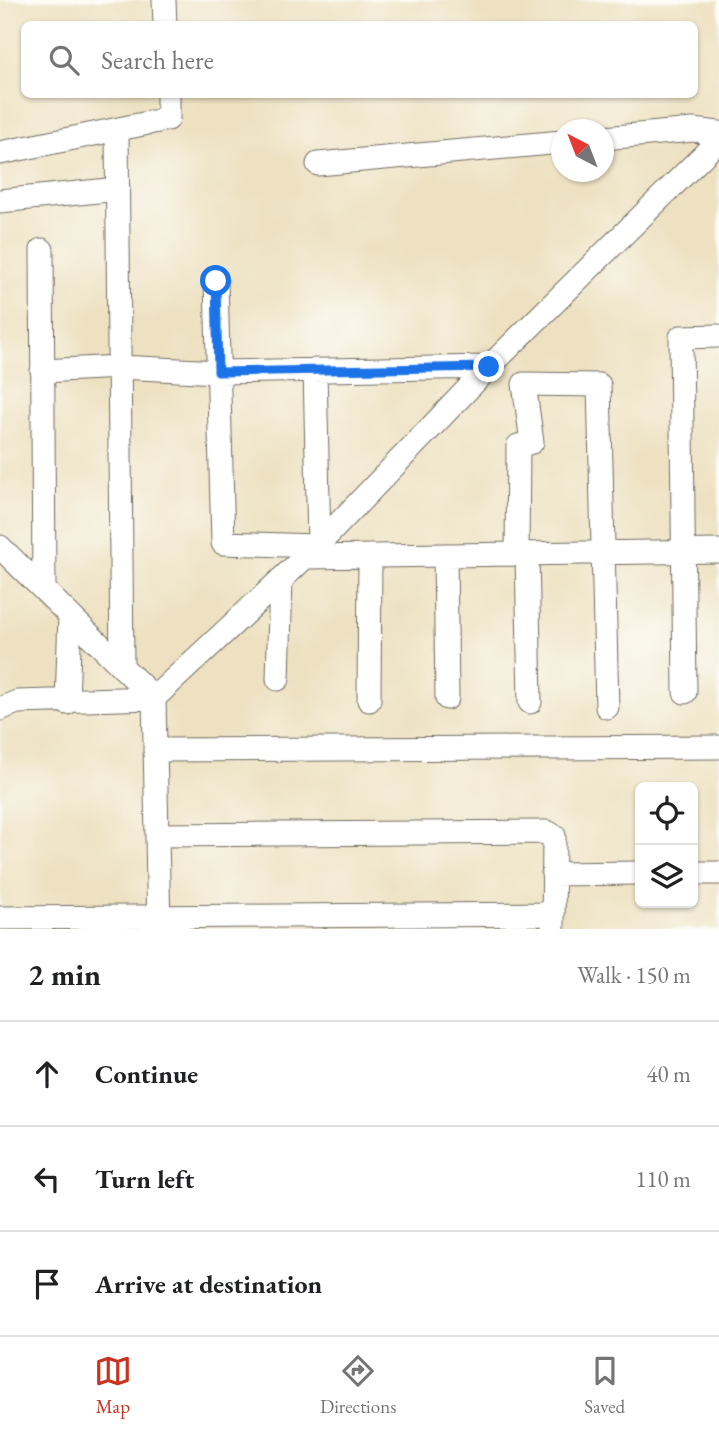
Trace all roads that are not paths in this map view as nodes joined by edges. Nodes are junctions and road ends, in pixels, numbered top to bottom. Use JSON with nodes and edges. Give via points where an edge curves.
{"nodes":[{"id":1,"x":164,"y":0,"type":"edge"},
{"id":2,"x":165,"y":21,"type":"edge"},
{"id":3,"x":168,"y":98,"type":"edge"},
{"id":4,"x":117,"y":130,"type":"junction"},
{"id":5,"x":719,"y":133,"type":"edge"},
{"id":6,"x":614,"y":137,"type":"edge"},
{"id":7,"x":719,"y":141,"type":"edge"},
{"id":8,"x":551,"y":143,"type":"edge"},
{"id":9,"x":0,"y":153,"type":"edge"},
{"id":10,"x":318,"y":164,"type":"dead end"},
{"id":11,"x":694,"y":165,"type":"junction"},
{"id":12,"x":719,"y":165,"type":"edge"},
{"id":13,"x":118,"y":189,"type":"junction"},
{"id":14,"x":0,"y":201,"type":"edge"},
{"id":15,"x":42,"y":250,"type":"dead end"},
{"id":16,"x":216,"y":281,"type":"dead end"},
{"id":17,"x":719,"y":336,"type":"edge"},
{"id":18,"x":120,"y":367,"type":"junction"},
{"id":19,"x":489,"y":367,"type":"junction"},
{"id":20,"x":316,"y":370,"type":"junction"},
{"id":21,"x":42,"y":371,"type":"junction"},
{"id":22,"x":218,"y":372,"type":"junction"},
{"id":23,"x":0,"y":547,"type":"edge"},
{"id":24,"x":313,"y":549,"type":"junction"},
{"id":25,"x":719,"y":551,"type":"edge"},
{"id":26,"x":683,"y":552,"type":"junction"},
{"id":27,"x":603,"y":553,"type":"junction"},
{"id":28,"x":522,"y":554,"type":"junction"},
{"id":29,"x":444,"y":555,"type":"junction"},
{"id":30,"x":370,"y":556,"type":"junction"},
{"id":31,"x":281,"y":579,"type":"junction"},
{"id":32,"x":44,"y":590,"type":"junction"},
{"id":33,"x":69,"y":616,"type":"junction"},
{"id":34,"x":122,"y":667,"type":"junction"},
{"id":35,"x":278,"y":679,"type":"dead end"},
{"id":36,"x":685,"y":692,"type":"dead end"},
{"id":37,"x":154,"y":698,"type":"junction"},
{"id":38,"x":447,"y":698,"type":"dead end"},
{"id":39,"x":369,"y":700,"type":"dead end"},
{"id":40,"x":67,"y":702,"type":"junction"},
{"id":41,"x":530,"y":702,"type":"dead end"},
{"id":42,"x":607,"y":707,"type":"dead end"},
{"id":43,"x":0,"y":709,"type":"edge"},
{"id":44,"x":719,"y":747,"type":"edge"},
{"id":45,"x":155,"y":750,"type":"junction"},
{"id":46,"x":157,"y":835,"type":"junction"},
{"id":47,"x":635,"y":873,"type":"edge"},
{"id":48,"x":698,"y":873,"type":"edge"},
{"id":49,"x":719,"y":873,"type":"edge"},
{"id":50,"x":553,"y":874,"type":"junction"},
{"id":51,"x":0,"y":918,"type":"edge"},
{"id":52,"x":553,"y":921,"type":"edge"},
{"id":53,"x":159,"y":924,"type":"edge"}],
"edges":[{"from":1,"to":2,"type":"street"},
{"from":3,"to":4,"type":"street","via":[[169,119]]},
{"from":4,"to":9,"type":"street"},
{"from":4,"to":13,"type":"street"},
{"from":5,"to":6,"type":"street","via":[[693,130]]},
{"from":7,"to":11,"type":"street"},
{"from":8,"to":10,"type":"street"},
{"from":11,"to":12,"type":"street"},
{"from":11,"to":19,"type":"street"},
{"from":13,"to":14,"type":"street"},
{"from":13,"to":18,"type":"street"},
{"from":15,"to":21,"type":"street"},
{"from":16,"to":22,"type":"street"},
{"from":17,"to":26,"type":"street","via":[[681,337]]},
{"from":18,"to":21,"type":"street"},
{"from":18,"to":22,"type":"street"},
{"from":18,"to":34,"type":"street"},
{"from":19,"to":20,"type":"street"},
{"from":19,"to":24,"type":"street"},
{"from":20,"to":22,"type":"street"},
{"from":20,"to":24,"type":"street"},
{"from":21,"to":32,"type":"street"},
{"from":22,"to":24,"type":"street","via":[[223,543]]},
{"from":23,"to":32,"type":"street"},
{"from":24,"to":30,"type":"street"},
{"from":24,"to":31,"type":"street"},
{"from":25,"to":26,"type":"street"},
{"from":26,"to":27,"type":"street"},
{"from":26,"to":36,"type":"street"},
{"from":27,"to":28,"type":"street"},
{"from":27,"to":28,"type":"street","via":[[599,385],[524,383],[532,442],[518,446]]},
{"from":27,"to":42,"type":"street"},
{"from":28,"to":29,"type":"street"},
{"from":28,"to":41,"type":"street"},
{"from":29,"to":30,"type":"street"},
{"from":29,"to":38,"type":"street"},
{"from":30,"to":39,"type":"street"},
{"from":31,"to":35,"type":"street"},
{"from":31,"to":37,"type":"street"},
{"from":32,"to":33,"type":"street"},
{"from":33,"to":34,"type":"street"},
{"from":33,"to":40,"type":"street"},
{"from":34,"to":37,"type":"street"},
{"from":37,"to":40,"type":"street"},
{"from":37,"to":45,"type":"street"},
{"from":40,"to":43,"type":"street","via":[[17,702]]},
{"from":44,"to":45,"type":"street"},
{"from":45,"to":46,"type":"street"},
{"from":46,"to":50,"type":"street","via":[[547,832],[554,836]]},
{"from":46,"to":53,"type":"street"},
{"from":47,"to":50,"type":"street"},
{"from":48,"to":49,"type":"street"},
{"from":50,"to":52,"type":"street"},
{"from":51,"to":53,"type":"street"},
{"from":52,"to":53,"type":"street"}]}
